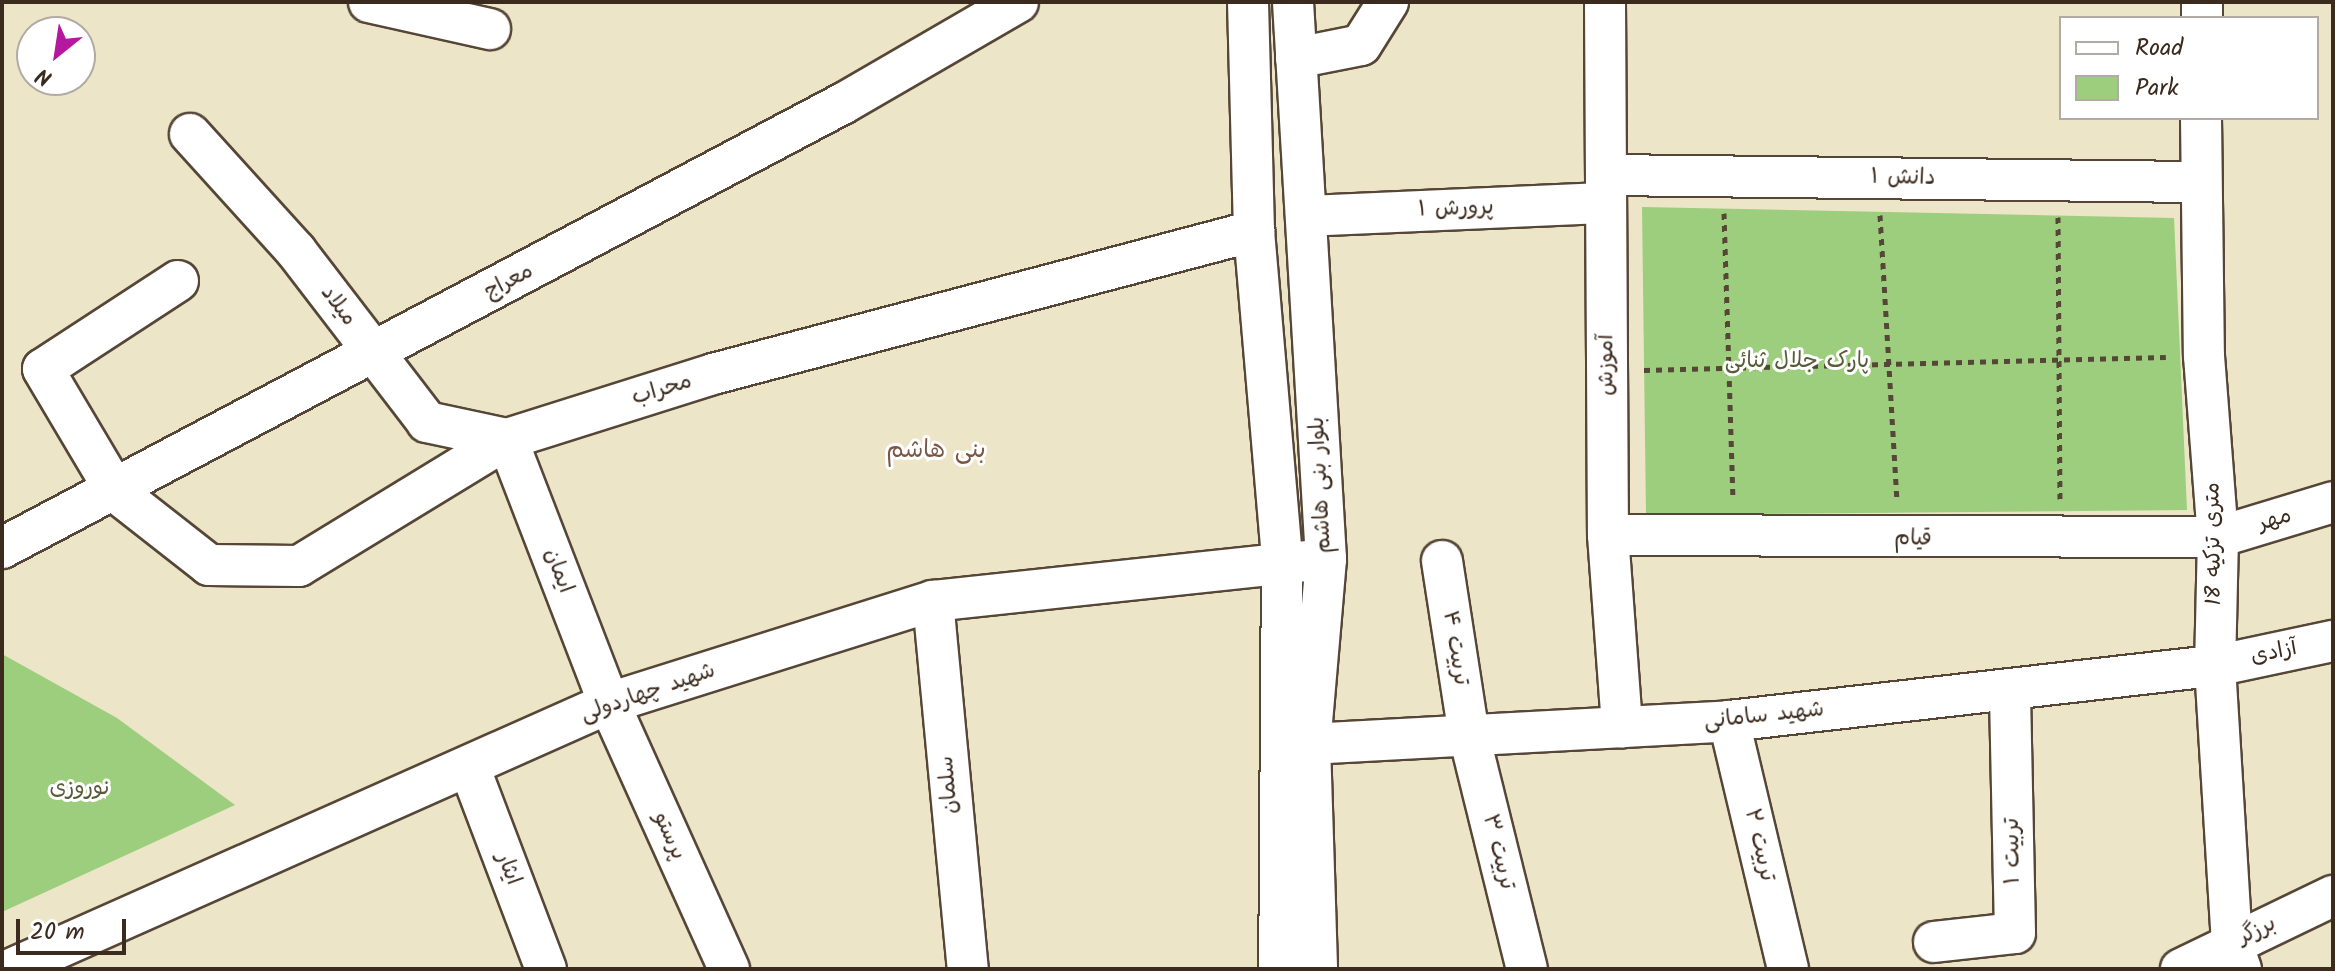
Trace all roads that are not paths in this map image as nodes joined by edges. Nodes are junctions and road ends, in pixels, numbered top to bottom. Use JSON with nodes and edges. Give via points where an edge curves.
{"nodes":[{"id":1,"x":369,"y":2,"type":"edge"},
{"id":2,"x":1248,"y":2,"type":"edge"},
{"id":3,"x":1293,"y":2,"type":"edge"},
{"id":4,"x":1388,"y":2,"type":"edge"},
{"id":5,"x":1605,"y":2,"type":"edge"},
{"id":6,"x":1008,"y":6,"type":"edge"},
{"id":7,"x":490,"y":29,"type":"dead end"},
{"id":8,"x":1296,"y":58,"type":"junction"},
{"id":9,"x":2201,"y":120,"type":"edge"},
{"id":10,"x":190,"y":134,"type":"dead end"},
{"id":11,"x":2200,"y":182,"type":"junction"},
{"id":12,"x":1606,"y":189,"type":"junction"},
{"id":13,"x":1306,"y":216,"type":"junction"},
{"id":14,"x":1254,"y":231,"type":"junction"},
{"id":15,"x":178,"y":281,"type":"dead end"},
{"id":16,"x":374,"y":354,"type":"junction"},
{"id":17,"x":507,"y":439,"type":"junction"},
{"id":18,"x":116,"y":492,"type":"junction"},
{"id":19,"x":2333,"y":502,"type":"edge"},
{"id":20,"x":1608,"y":535,"type":"junction"},
{"id":21,"x":2218,"y":537,"type":"junction"},
{"id":22,"x":2,"y":548,"type":"edge"},
{"id":23,"x":1326,"y":559,"type":"junction"},
{"id":24,"x":1282,"y":560,"type":"junction"},
{"id":25,"x":1442,"y":561,"type":"dead end"},
{"id":26,"x":933,"y":601,"type":"junction"},
{"id":27,"x":2333,"y":641,"type":"edge"},
{"id":28,"x":2215,"y":666,"type":"junction"},
{"id":29,"x":2010,"y":689,"type":"junction"},
{"id":30,"x":609,"y":703,"type":"junction"},
{"id":31,"x":1729,"y":721,"type":"junction"},
{"id":32,"x":1622,"y":727,"type":"junction"},
{"id":33,"x":1469,"y":735,"type":"junction"},
{"id":34,"x":1310,"y":744,"type":"junction"},
{"id":35,"x":470,"y":769,"type":"junction"},
{"id":36,"x":2333,"y":896,"type":"edge"},
{"id":37,"x":1934,"y":942,"type":"dead end"},
{"id":38,"x":2237,"y":956,"type":"edge"},
{"id":39,"x":21,"y":967,"type":"edge"},
{"id":40,"x":546,"y":969,"type":"edge"},
{"id":41,"x":729,"y":969,"type":"edge"},
{"id":42,"x":968,"y":969,"type":"edge"},
{"id":43,"x":1279,"y":969,"type":"edge"},
{"id":44,"x":1317,"y":969,"type":"edge"},
{"id":45,"x":1527,"y":969,"type":"edge"},
{"id":46,"x":1788,"y":969,"type":"edge"},
{"id":47,"x":2181,"y":969,"type":"edge"}],
"edges":[{"from":1,"to":7,"type":"street"},
{"from":2,"to":14,"type":"street","name":"بلوار بنی هاشم"},
{"from":3,"to":8,"type":"street","name":"بلوار بنی هاشم"},
{"from":4,"to":8,"type":"street","via":[[1361,45]]},
{"from":5,"to":12,"type":"street","name":"آموزش"},
{"from":6,"to":16,"type":"street","name":"معراج"},
{"from":8,"to":13,"type":"street","name":"بلوار بنی هاشم"},
{"from":9,"to":11,"type":"street","name":"18 متری تزکیه"},
{"from":10,"to":16,"type":"street","name":"میلاد","via":[[296,251]]},
{"from":11,"to":12,"type":"street","name":"دانش ۱","via":[[1723,176]]},
{"from":11,"to":21,"type":"street","name":"18 متری تزکیه","via":[[2204,356]]},
{"from":12,"to":13,"type":"street","name":"پرورش ۱"},
{"from":12,"to":20,"type":"street","name":"آموزش"},
{"from":13,"to":23,"type":"street","name":"بلوار بنی هاشم"},
{"from":14,"to":17,"type":"street","name":"محراب","via":[[713,374]]},
{"from":14,"to":24,"type":"street","name":"بلوار بنی هاشم"},
{"from":15,"to":18,"type":"street","via":[[43,369]]},
{"from":16,"to":17,"type":"street","name":"میلاد","via":[[427,422]]},
{"from":16,"to":18,"type":"street","name":"معراج"},
{"from":17,"to":18,"type":"street","name":"محراب","via":[[299,566],[209,565]]},
{"from":17,"to":30,"type":"street","name":"ایمان"},
{"from":18,"to":22,"type":"street","name":"معراج"},
{"from":19,"to":21,"type":"street","name":"مهر"},
{"from":20,"to":21,"type":"street","name":"قیام"},
{"from":20,"to":32,"type":"street","name":"آموزش"},
{"from":21,"to":28,"type":"street","name":"18 متری تزکیه"},
{"from":23,"to":24,"type":"street","name":"شهید چهاردولی"},
{"from":23,"to":34,"type":"street","name":"بلوار بنی هاشم"},
{"from":24,"to":26,"type":"street","name":"شهید چهاردولی"},
{"from":24,"to":43,"type":"street","name":"بلوار بنی هاشم"},
{"from":25,"to":33,"type":"street","name":"تربیت ۴"},
{"from":26,"to":30,"type":"street","name":"شهید چهاردولی"},
{"from":26,"to":42,"type":"street","name":"سلمان"},
{"from":27,"to":28,"type":"street","name":"آزادی"},
{"from":28,"to":29,"type":"street","name":"شهید سامانی"},
{"from":28,"to":38,"type":"street","name":"18 متری تزکیه"},
{"from":29,"to":31,"type":"street","name":"شهید سامانی"},
{"from":29,"to":37,"type":"street","name":"تربیت ۱","via":[[2015,933]]},
{"from":30,"to":35,"type":"street","name":"شهید چهاردولی"},
{"from":30,"to":41,"type":"street","name":"پرستو"},
{"from":31,"to":32,"type":"street","name":"شهید سامانی"},
{"from":31,"to":46,"type":"street","name":"تربیت ۲"},
{"from":32,"to":33,"type":"street","name":"شهید سامانی"},
{"from":33,"to":34,"type":"street","name":"شهید سامانی"},
{"from":33,"to":45,"type":"street","name":"تربیت ۳"},
{"from":34,"to":44,"type":"street","name":"بلوار بنی هاشم"},
{"from":35,"to":39,"type":"street","name":"شهید چهاردولی"},
{"from":35,"to":40,"type":"street","name":"ایثار"},
{"from":36,"to":38,"type":"street","name":"برزگر"},
{"from":38,"to":47,"type":"street","name":"برزگر"}]}
